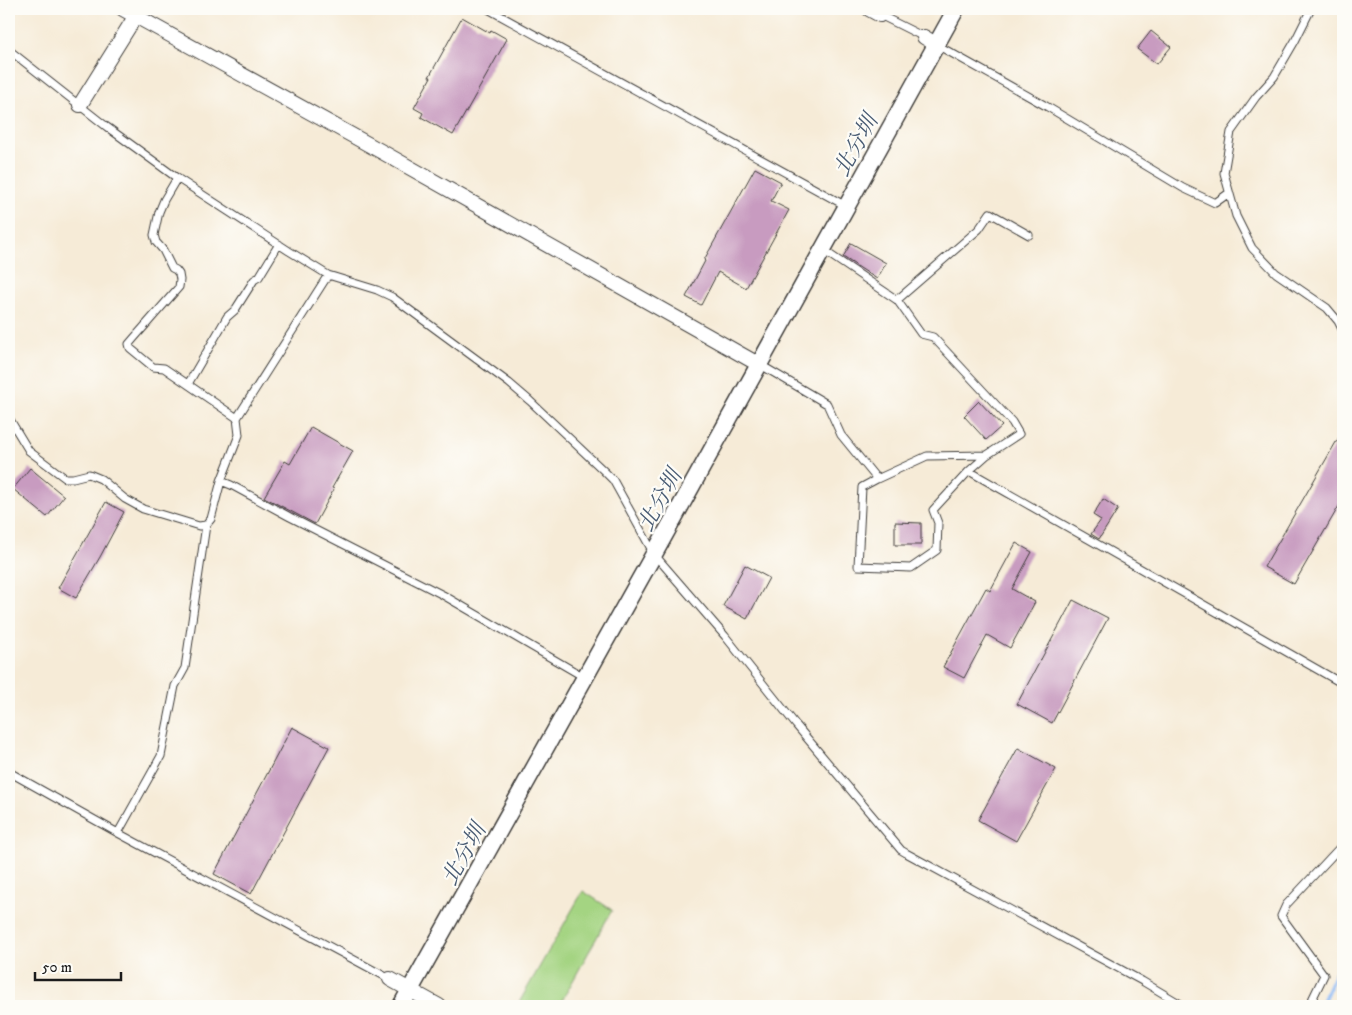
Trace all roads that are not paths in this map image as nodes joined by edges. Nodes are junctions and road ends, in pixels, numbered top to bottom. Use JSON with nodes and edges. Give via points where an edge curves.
{"nodes":[{"id":1,"x":123,"y":9,"type":"edge"},
{"id":2,"x":488,"y":9,"type":"edge"},
{"id":3,"x":956,"y":9,"type":"edge"},
{"id":4,"x":1311,"y":9,"type":"edge"},
{"id":5,"x":874,"y":12,"type":"edge"},
{"id":6,"x":138,"y":13,"type":"edge"},
{"id":7,"x":930,"y":41,"type":"junction"},
{"id":8,"x":9,"y":50,"type":"edge"},
{"id":9,"x":80,"y":105,"type":"junction"},
{"id":10,"x":177,"y":178,"type":"junction"},
{"id":11,"x":1229,"y":193,"type":"junction"},
{"id":12,"x":840,"y":203,"type":"junction"},
{"id":13,"x":1028,"y":235,"type":"dead end"},
{"id":14,"x":279,"y":244,"type":"junction"},
{"id":15,"x":822,"y":250,"type":"junction"},
{"id":16,"x":328,"y":275,"type":"junction"},
{"id":17,"x":897,"y":300,"type":"junction"},
{"id":18,"x":1343,"y":331,"type":"edge"},
{"id":19,"x":753,"y":361,"type":"junction"},
{"id":20,"x":188,"y":384,"type":"junction"},
{"id":21,"x":9,"y":418,"type":"edge"},
{"id":22,"x":237,"y":418,"type":"junction"},
{"id":23,"x":986,"y":455,"type":"junction"},
{"id":24,"x":968,"y":471,"type":"junction"},
{"id":25,"x":877,"y":480,"type":"junction"},
{"id":26,"x":221,"y":481,"type":"junction"},
{"id":27,"x":206,"y":526,"type":"junction"},
{"id":28,"x":654,"y":554,"type":"junction"},
{"id":29,"x":580,"y":674,"type":"junction"},
{"id":30,"x":1343,"y":684,"type":"edge"},
{"id":31,"x":9,"y":772,"type":"edge"},
{"id":32,"x":118,"y":833,"type":"junction"},
{"id":33,"x":1343,"y":844,"type":"edge"},
{"id":34,"x":390,"y":979,"type":"joint"},
{"id":35,"x":410,"y":990,"type":"junction"},
{"id":36,"x":401,"y":1006,"type":"edge"},
{"id":37,"x":439,"y":1006,"type":"edge"},
{"id":38,"x":1184,"y":1006,"type":"edge"},
{"id":39,"x":1310,"y":1006,"type":"edge"}],
"edges":[{"from":1,"to":6,"type":"street"},
{"from":2,"to":12,"type":"lane"},
{"from":3,"to":7,"type":"street"},
{"from":4,"to":11,"type":"lane","via":[[1274,77],[1231,132],[1224,173]]},
{"from":5,"to":7,"type":"lane"},
{"from":6,"to":9,"type":"street"},
{"from":6,"to":19,"type":"street"},
{"from":7,"to":11,"type":"lane","via":[[1183,188],[1215,203]]},
{"from":7,"to":12,"type":"street"},
{"from":8,"to":9,"type":"lane"},
{"from":9,"to":10,"type":"lane"},
{"from":10,"to":14,"type":"lane"},
{"from":10,"to":20,"type":"lane","via":[[164,200],[154,235],[172,268],[179,274],[179,286],[129,344],[153,367],[164,368]]},
{"from":11,"to":18,"type":"lane","via":[[1252,248],[1276,273],[1327,308]]},
{"from":12,"to":15,"type":"street"},
{"from":13,"to":17,"type":"lane","via":[[990,213],[979,229]]},
{"from":14,"to":16,"type":"lane"},
{"from":14,"to":20,"type":"lane","via":[[259,277],[227,317]]},
{"from":15,"to":17,"type":"lane"},
{"from":15,"to":19,"type":"street"},
{"from":16,"to":22,"type":"lane"},
{"from":16,"to":28,"type":"lane","via":[[392,297],[509,383],[613,480]]},
{"from":17,"to":23,"type":"lane","via":[[921,334],[933,337],[1012,422],[1019,434]]},
{"from":19,"to":25,"type":"lane","via":[[827,404],[841,435]]},
{"from":19,"to":28,"type":"street"},
{"from":20,"to":22,"type":"lane"},
{"from":21,"to":27,"type":"lane","via":[[29,451],[65,478],[89,474],[143,509]]},
{"from":22,"to":26,"type":"lane","via":[[239,435]]},
{"from":23,"to":24,"type":"lane"},
{"from":23,"to":25,"type":"lane","via":[[926,456]]},
{"from":24,"to":25,"type":"lane","via":[[933,510],[938,523],[937,550],[911,568],[858,566],[862,487]]},
{"from":24,"to":30,"type":"lane"},
{"from":26,"to":27,"type":"lane","via":[[211,519]]},
{"from":26,"to":29,"type":"lane","via":[[443,594]]},
{"from":27,"to":32,"type":"lane","via":[[185,668],[175,686],[161,756]]},
{"from":28,"to":29,"type":"street"},
{"from":28,"to":38,"type":"lane","via":[[906,853]]},
{"from":29,"to":35,"type":"street"},
{"from":31,"to":32,"type":"lane"},
{"from":32,"to":34,"type":"lane"},
{"from":33,"to":39,"type":"lane","via":[[1286,905],[1281,916],[1324,975]]},
{"from":34,"to":35,"type":"street"},
{"from":35,"to":36,"type":"street"},
{"from":35,"to":37,"type":"street"}]}
